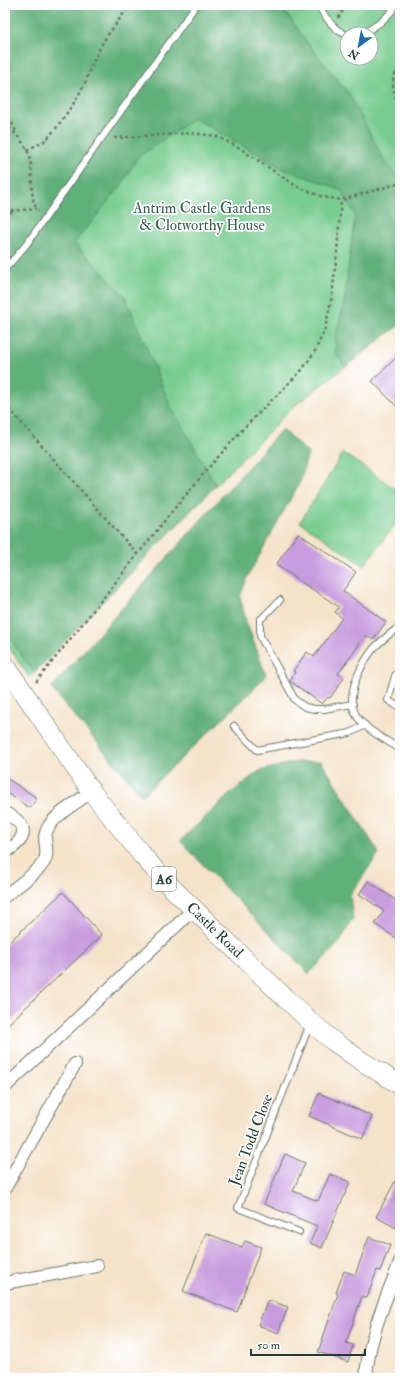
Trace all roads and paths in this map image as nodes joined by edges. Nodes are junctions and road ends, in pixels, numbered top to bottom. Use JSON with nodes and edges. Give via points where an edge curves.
{"nodes":[{"id":1,"x":130,"y":5,"type":"edge"},
{"id":2,"x":196,"y":5,"type":"edge"},
{"id":3,"x":318,"y":5,"type":"edge"},
{"id":4,"x":394,"y":5,"type":"edge"},
{"id":5,"x":375,"y":26,"type":"edge"},
{"id":6,"x":339,"y":32,"type":"edge"},
{"id":7,"x":400,"y":68,"type":"edge"},
{"id":8,"x":396,"y":99,"type":"dead end"},
{"id":9,"x":5,"y":100,"type":"edge"},
{"id":10,"x":5,"y":123,"type":"edge"},
{"id":11,"x":19,"y":137,"type":"junction"},
{"id":12,"x":101,"y":139,"type":"junction"},
{"id":13,"x":27,"y":150,"type":"junction"},
{"id":14,"x":400,"y":184,"type":"edge"},
{"id":15,"x":341,"y":200,"type":"junction"},
{"id":16,"x":36,"y":209,"type":"junction"},
{"id":17,"x":12,"y":210,"type":"junction"},
{"id":18,"x":5,"y":211,"type":"edge"},
{"id":19,"x":47,"y":215,"type":"junction"},
{"id":20,"x":5,"y":217,"type":"edge"},
{"id":21,"x":5,"y":269,"type":"edge"},
{"id":22,"x":5,"y":404,"type":"edge"},
{"id":23,"x":138,"y":554,"type":"junction"},
{"id":24,"x":280,"y":600,"type":"dead end"},
{"id":25,"x":400,"y":626,"type":"edge"},
{"id":26,"x":5,"y":665,"type":"edge"},
{"id":27,"x":400,"y":669,"type":"edge"},
{"id":28,"x":34,"y":685,"type":"dead end"},
{"id":29,"x":353,"y":704,"type":"junction"},
{"id":30,"x":400,"y":708,"type":"edge"},
{"id":31,"x":365,"y":725,"type":"junction"},
{"id":32,"x":234,"y":726,"type":"dead end"},
{"id":33,"x":400,"y":749,"type":"edge"},
{"id":34,"x":91,"y":791,"type":"junction"},
{"id":35,"x":5,"y":813,"type":"edge"},
{"id":36,"x":23,"y":836,"type":"junction"},
{"id":37,"x":44,"y":840,"type":"junction"},
{"id":38,"x":5,"y":852,"type":"edge"},
{"id":39,"x":5,"y":896,"type":"edge"},
{"id":40,"x":194,"y":909,"type":"junction"},
{"id":41,"x":311,"y":1022,"type":"junction"},
{"id":42,"x":75,"y":1064,"type":"dead end"},
{"id":43,"x":400,"y":1085,"type":"edge"},
{"id":44,"x":5,"y":1087,"type":"edge"},
{"id":45,"x":5,"y":1188,"type":"edge"},
{"id":46,"x":299,"y":1232,"type":"dead end"},
{"id":47,"x":400,"y":1262,"type":"edge"},
{"id":48,"x":97,"y":1266,"type":"dead end"},
{"id":49,"x":5,"y":1283,"type":"edge"},
{"id":50,"x":366,"y":1378,"type":"edge"}],
"edges":[{"from":1,"to":13,"type":"path","via":[[104,40],[79,94],[56,127],[46,140]]},
{"from":2,"to":12,"type":"lane"},
{"from":3,"to":6,"type":"lane"},
{"from":4,"to":5,"type":"lane","via":[[393,10]]},
{"from":7,"to":8,"type":"path","via":[[392,82]]},
{"from":9,"to":11,"type":"path","via":[[10,120]]},
{"from":10,"to":11,"type":"path"},
{"from":11,"to":13,"type":"path"},
{"from":12,"to":15,"type":"path","via":[[190,133],[216,136],[238,147],[296,186],[323,197]]},
{"from":12,"to":19,"type":"lane"},
{"from":13,"to":16,"type":"path"},
{"from":14,"to":15,"type":"path"},
{"from":15,"to":23,"type":"path","via":[[332,296],[325,329],[315,351],[302,370],[211,465]]},
{"from":16,"to":17,"type":"path"},
{"from":16,"to":19,"type":"path"},
{"from":17,"to":18,"type":"path"},
{"from":17,"to":20,"type":"path"},
{"from":19,"to":21,"type":"lane"},
{"from":22,"to":23,"type":"path"},
{"from":23,"to":28,"type":"path"},
{"from":24,"to":29,"type":"lane","via":[[260,620],[260,636],[295,700],[305,708],[315,709]]},
{"from":25,"to":29,"type":"lane","via":[[374,649],[363,664],[354,684]]},
{"from":26,"to":34,"type":"main road","name":"Castle Road","number":"A6"},
{"from":27,"to":30,"type":"lane","via":[[395,676],[388,700]]},
{"from":29,"to":31,"type":"lane","via":[[354,712]]},
{"from":31,"to":32,"type":"lane","via":[[350,732],[257,750]]},
{"from":31,"to":33,"type":"lane"},
{"from":34,"to":37,"type":"street","via":[[53,821]]},
{"from":34,"to":40,"type":"main road","name":"Castle Road","number":"A6","via":[[142,855]]},
{"from":35,"to":36,"type":"street","via":[[17,819],[22,825]]},
{"from":36,"to":37,"type":"street"},
{"from":36,"to":38,"type":"street","via":[[16,845]]},
{"from":37,"to":39,"type":"street","via":[[44,862]]},
{"from":40,"to":41,"type":"main road","name":"Castle Road","number":"A6"},
{"from":40,"to":44,"type":"street"},
{"from":41,"to":43,"type":"main road","name":"Castle Road","number":"A6","via":[[333,1041]]},
{"from":41,"to":46,"type":"lane","name":"Jean Todd Close","via":[[238,1208]]},
{"from":42,"to":45,"type":"street"},
{"from":47,"to":50,"type":"street","via":[[371,1343]]},
{"from":48,"to":49,"type":"street"}]}
